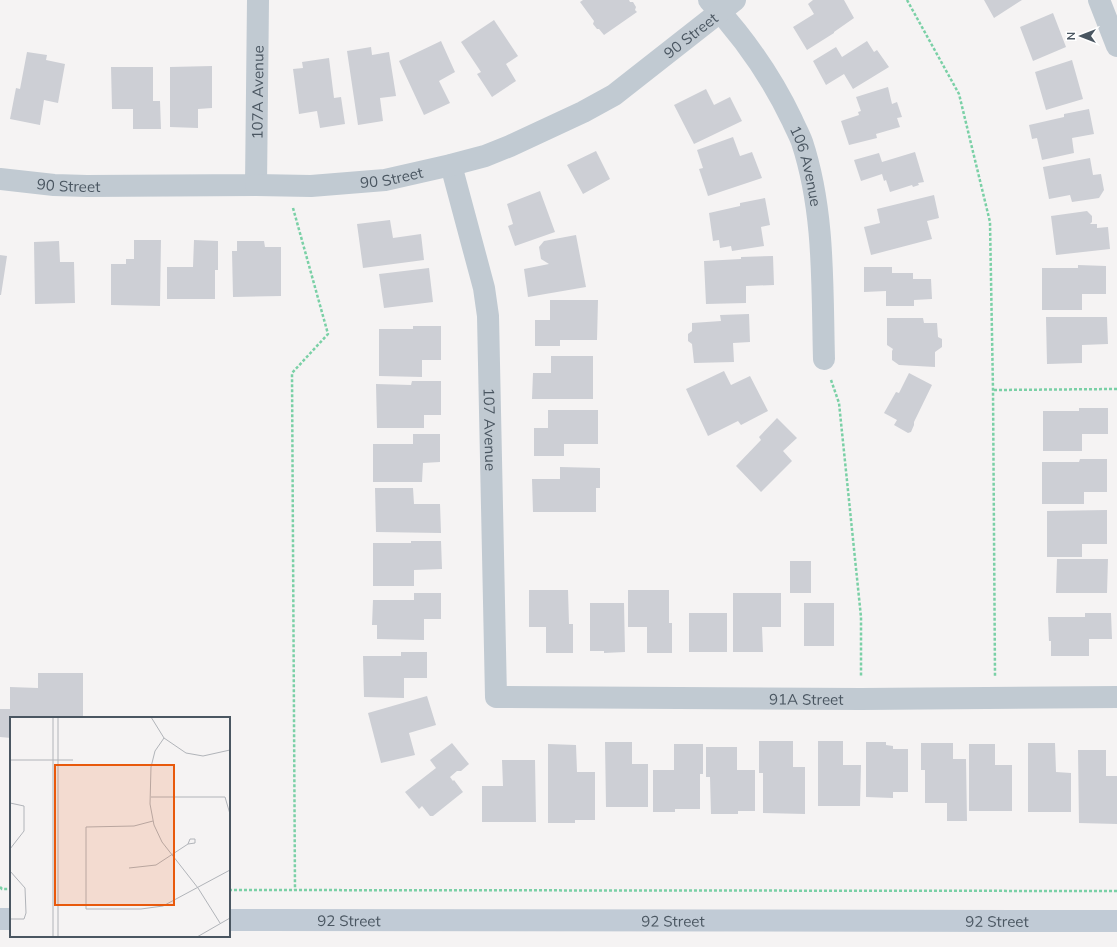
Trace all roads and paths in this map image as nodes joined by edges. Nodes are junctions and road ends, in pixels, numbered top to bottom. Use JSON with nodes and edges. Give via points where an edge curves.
{"nodes":[{"id":1,"x":258,"y":0,"type":"edge"},
{"id":2,"x":907,"y":0,"type":"edge"},
{"id":3,"x":1099,"y":0,"type":"edge"},
{"id":4,"x":721,"y":4,"type":"edge"},
{"id":5,"x":1117,"y":46,"type":"edge"},
{"id":6,"x":451,"y":165,"type":"junction"},
{"id":7,"x":0,"y":180,"type":"edge"},
{"id":8,"x":256,"y":185,"type":"junction"},
{"id":9,"x":293,"y":207,"type":"dead end"},
{"id":10,"x":824,"y":359,"type":"joint"},
{"id":11,"x":993,"y":390,"type":"junction"},
{"id":12,"x":1117,"y":390,"type":"edge"},
{"id":13,"x":496,"y":697,"type":"joint"},
{"id":14,"x":1117,"y":697,"type":"edge"},
{"id":15,"x":861,"y":699,"type":"junction"},
{"id":16,"x":995,"y":699,"type":"junction"},
{"id":17,"x":0,"y":887,"type":"edge"},
{"id":18,"x":10,"y":889,"type":"edge"},
{"id":19,"x":230,"y":890,"type":"edge"},
{"id":20,"x":295,"y":890,"type":"junction"},
{"id":21,"x":1117,"y":891,"type":"edge"},
{"id":22,"x":230,"y":920,"type":"edge"},
{"id":23,"x":1117,"y":921,"type":"edge"}],
"edges":[{"from":1,"to":8,"type":"street","name":"107A Avenue"},
{"from":2,"to":11,"type":"path","via":[[959,94],[990,222]]},
{"from":3,"to":5,"type":"street"},
{"from":4,"to":6,"type":"street","name":"90 Street","via":[[614,95],[510,146]]},
{"from":4,"to":10,"type":"street","name":"106 Avenue","via":[[781,98],[802,141],[813,183],[820,228]]},
{"from":6,"to":8,"type":"street","name":"90 Street","via":[[385,180],[311,186]]},
{"from":6,"to":13,"type":"street","name":"107 Avenue","via":[[484,288],[488,316]]},
{"from":7,"to":8,"type":"street","name":"90 Street","via":[[87,186]]},
{"from":9,"to":20,"type":"path","via":[[328,334],[292,372]]},
{"from":10,"to":15,"type":"path","via":[[840,411],[861,617]]},
{"from":11,"to":12,"type":"path"},
{"from":11,"to":16,"type":"path"},
{"from":13,"to":15,"type":"street","name":"91A Street"},
{"from":14,"to":16,"type":"street","name":"91A Street"},
{"from":15,"to":16,"type":"street","name":"91A Street"},
{"from":17,"to":18,"type":"path"},
{"from":19,"to":20,"type":"path"},
{"from":20,"to":21,"type":"path"},
{"from":22,"to":23,"type":"main road","name":"92 Street"}]}
